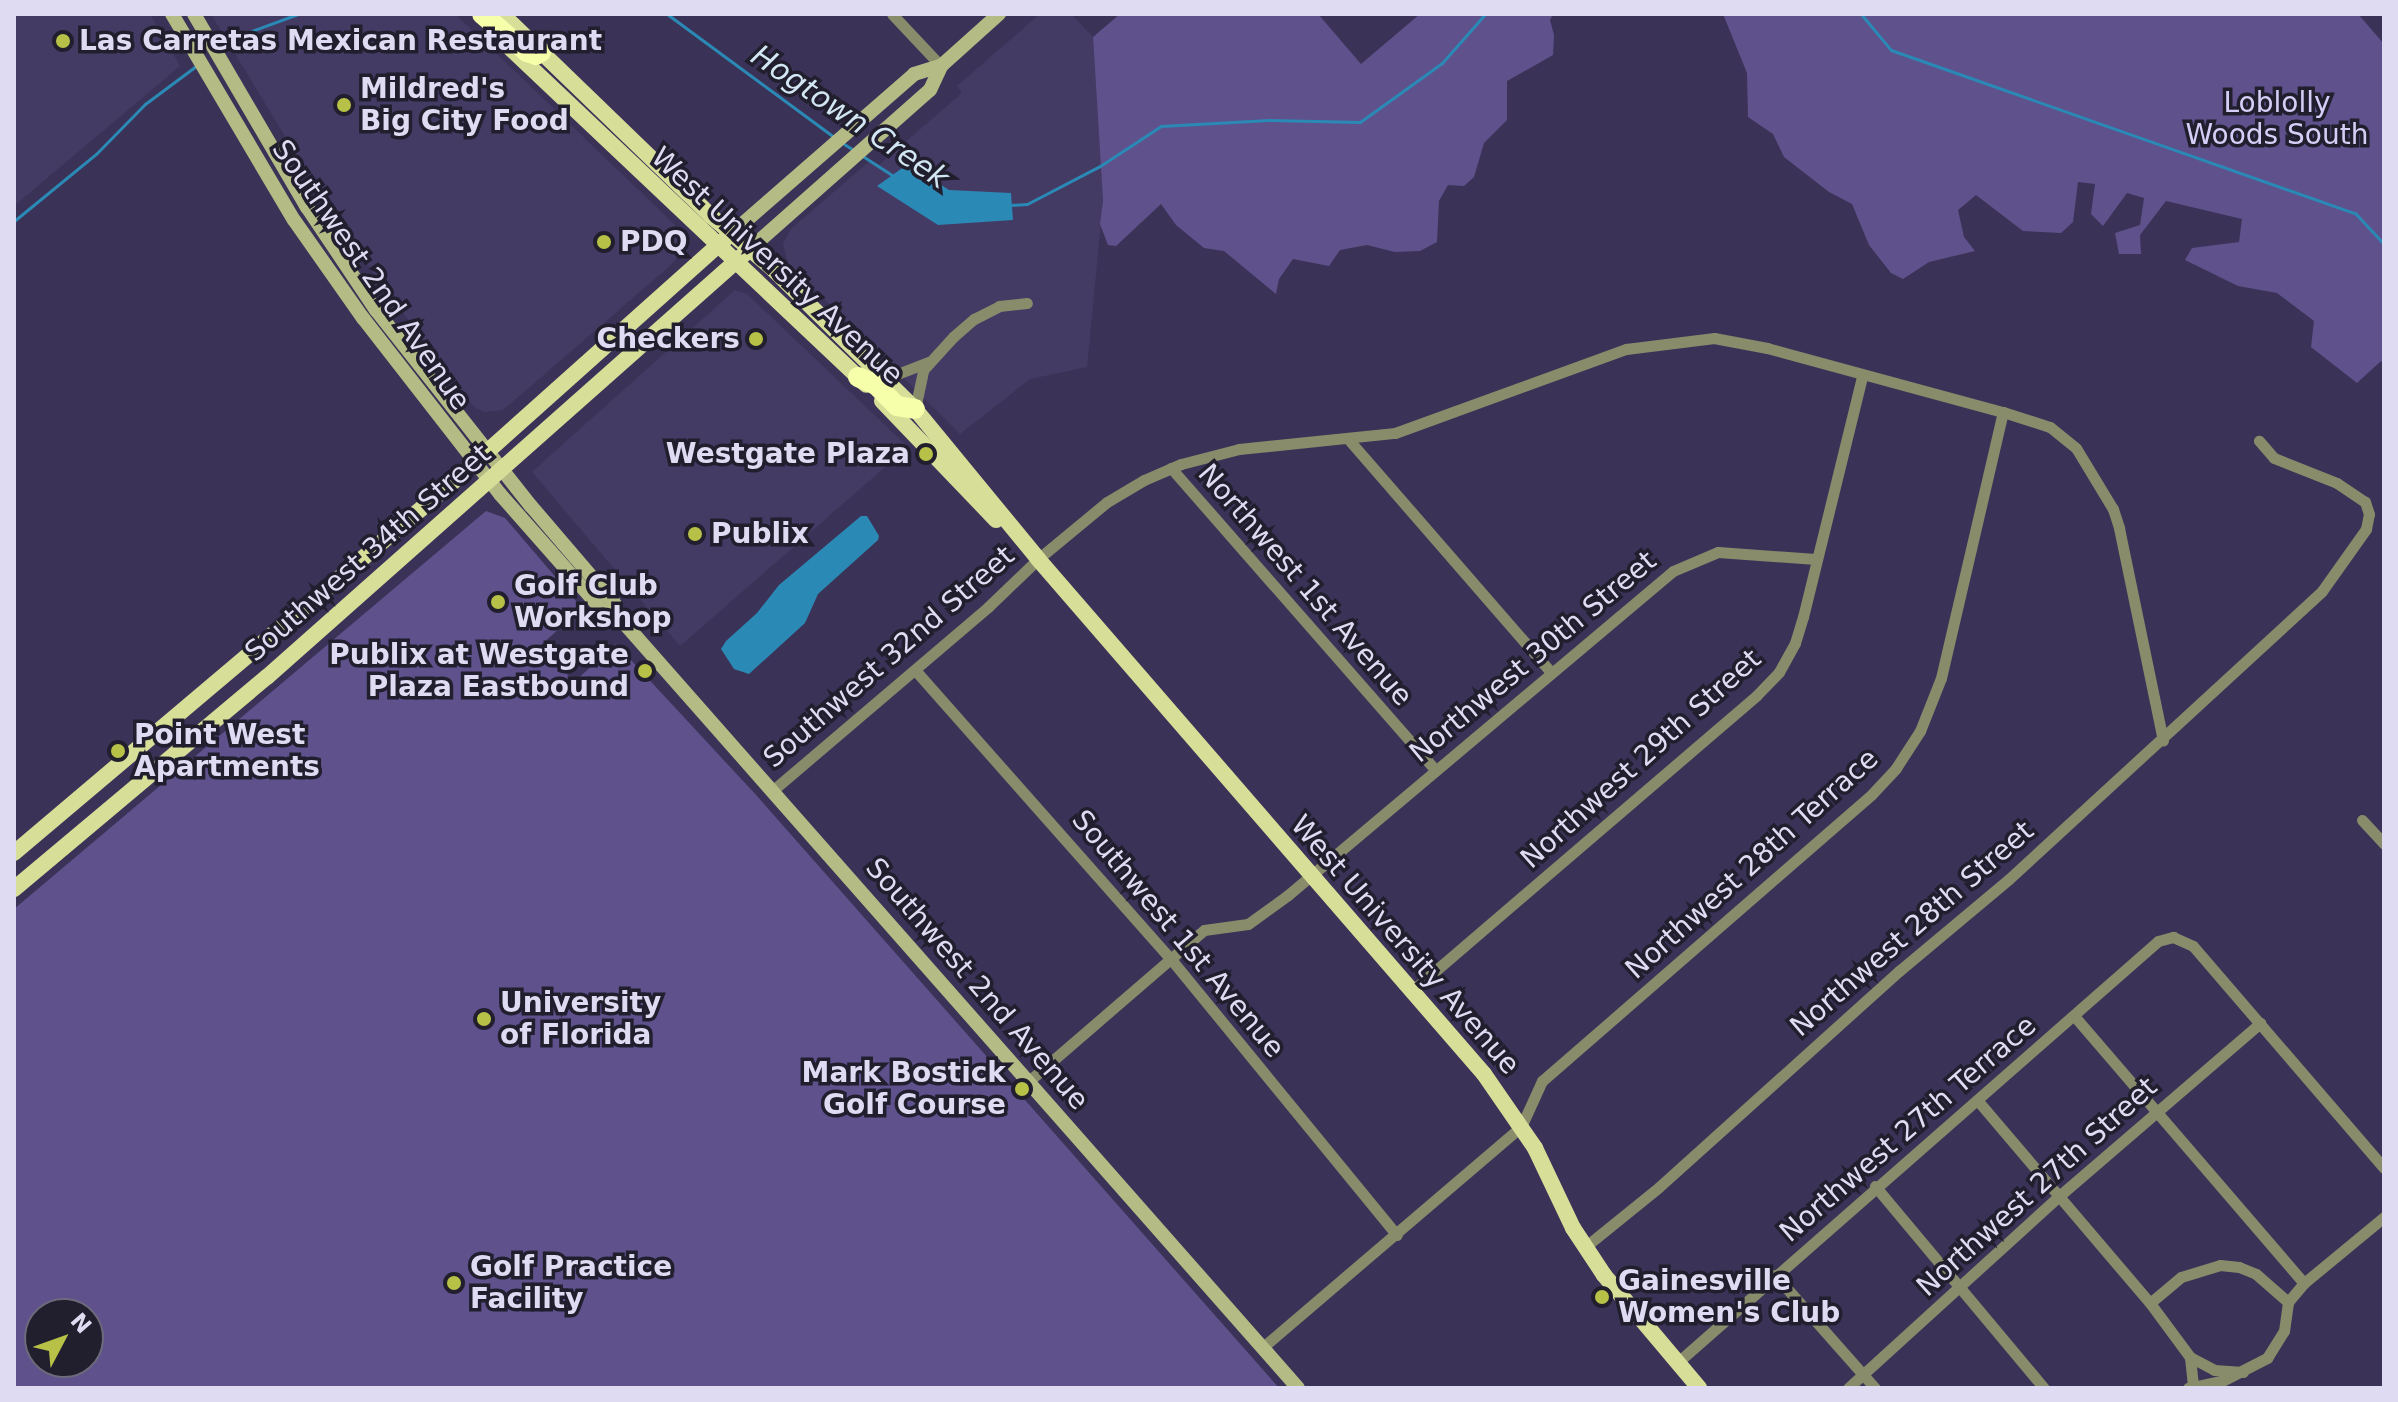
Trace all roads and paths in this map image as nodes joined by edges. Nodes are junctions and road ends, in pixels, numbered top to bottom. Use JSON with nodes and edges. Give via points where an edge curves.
{"nodes":[{"id":1,"x":172,"y":14,"type":"edge"},
{"id":2,"x":194,"y":14,"type":"edge"},
{"id":3,"x":476,"y":14,"type":"edge"},
{"id":4,"x":482,"y":14,"type":"edge"},
{"id":5,"x":502,"y":14,"type":"edge"},
{"id":6,"x":892,"y":14,"type":"edge"},
{"id":7,"x":999,"y":14,"type":"edge"},
{"id":8,"x":541,"y":52,"type":"junction"},
{"id":9,"x":941,"y":66,"type":"junction"},
{"id":10,"x":260,"y":128,"type":"junction"},
{"id":11,"x":244,"y":139,"type":"junction"},
{"id":12,"x":732,"y":233,"type":"junction"},
{"id":13,"x":718,"y":246,"type":"junction"},
{"id":14,"x":750,"y":249,"type":"junction"},
{"id":15,"x":735,"y":262,"type":"junction"},
{"id":16,"x":1027,"y":303,"type":"dead end"},
{"id":17,"x":928,"y":362,"type":"junction"},
{"id":18,"x":1862,"y":376,"type":"junction"},
{"id":19,"x":858,"y":377,"type":"junction"},
{"id":20,"x":887,"y":378,"type":"junction"},
{"id":21,"x":915,"y":409,"type":"junction"},
{"id":22,"x":2003,"y":412,"type":"junction"},
{"id":23,"x":1349,"y":440,"type":"junction"},
{"id":24,"x":2259,"y":441,"type":"dead end"},
{"id":25,"x":488,"y":451,"type":"junction"},
{"id":26,"x":475,"y":463,"type":"junction"},
{"id":27,"x":1171,"y":468,"type":"junction"},
{"id":28,"x":496,"y":476,"type":"junction"},
{"id":29,"x":1038,"y":559,"type":"junction"},
{"id":30,"x":1816,"y":559,"type":"junction"},
{"id":31,"x":915,"y":670,"type":"junction"},
{"id":32,"x":1550,"y":671,"type":"junction"},
{"id":33,"x":2163,"y":740,"type":"junction"},
{"id":34,"x":1435,"y":770,"type":"junction"},
{"id":35,"x":772,"y":791,"type":"junction"},
{"id":36,"x":2362,"y":820,"type":"dead end"},
{"id":37,"x":2384,"y":844,"type":"edge"},
{"id":38,"x":14,"y":853,"type":"edge"},
{"id":39,"x":1311,"y":875,"type":"junction"},
{"id":40,"x":14,"y":889,"type":"edge"},
{"id":41,"x":1170,"y":958,"type":"junction"},
{"id":42,"x":1413,"y":990,"type":"junction"},
{"id":43,"x":2075,"y":1017,"type":"junction"},
{"id":44,"x":2260,"y":1023,"type":"junction"},
{"id":45,"x":1029,"y":1081,"type":"junction"},
{"id":46,"x":1978,"y":1101,"type":"junction"},
{"id":47,"x":2159,"y":1111,"type":"junction"},
{"id":48,"x":1521,"y":1127,"type":"junction"},
{"id":49,"x":2384,"y":1168,"type":"edge"},
{"id":50,"x":1875,"y":1186,"type":"junction"},
{"id":51,"x":2058,"y":1197,"type":"junction"},
{"id":52,"x":2384,"y":1217,"type":"edge"},
{"id":53,"x":1397,"y":1235,"type":"junction"},
{"id":54,"x":1585,"y":1247,"type":"junction"},
{"id":55,"x":1775,"y":1275,"type":"junction"},
{"id":56,"x":2304,"y":1283,"type":"junction"},
{"id":57,"x":1960,"y":1288,"type":"junction"},
{"id":58,"x":2288,"y":1302,"type":"junction"},
{"id":59,"x":2150,"y":1303,"type":"junction"},
{"id":60,"x":1263,"y":1347,"type":"junction"},
{"id":61,"x":2190,"y":1357,"type":"junction"},
{"id":62,"x":1678,"y":1362,"type":"junction"},
{"id":63,"x":2243,"y":1372,"type":"junction"},
{"id":64,"x":1863,"y":1375,"type":"junction"},
{"id":65,"x":2191,"y":1387,"type":"edge"},
{"id":66,"x":1298,"y":1388,"type":"edge"},
{"id":67,"x":1699,"y":1388,"type":"edge"},
{"id":68,"x":1848,"y":1388,"type":"edge"},
{"id":69,"x":1875,"y":1388,"type":"edge"},
{"id":70,"x":2044,"y":1388,"type":"edge"}],
"edges":[{"from":1,"to":11,"type":"main road","name":"Southwest 2nd Avenue"},
{"from":2,"to":10,"type":"main road","name":"Southwest 2nd Avenue"},
{"from":3,"to":13,"type":"main road","name":"West University Avenue"},
{"from":4,"to":8,"type":"highway","via":[[527,52]]},
{"from":5,"to":8,"type":"main road","name":"West University Avenue"},
{"from":6,"to":9,"type":"street"},
{"from":7,"to":9,"type":"main road"},
{"from":8,"to":12,"type":"main road","name":"West University Avenue"},
{"from":9,"to":12,"type":"main road","via":[[914,74]]},
{"from":9,"to":14,"type":"main road","via":[[930,90]]},
{"from":10,"to":11,"type":"main road"},
{"from":10,"to":25,"type":"main road","name":"Southwest 2nd Avenue","via":[[376,310]]},
{"from":11,"to":26,"type":"main road","name":"Southwest 2nd Avenue","via":[[363,318]]},
{"from":12,"to":13,"type":"main road","name":"Southwest 34th Street"},
{"from":12,"to":14,"type":"main road","name":"West University Avenue"},
{"from":13,"to":15,"type":"main road","name":"West University Avenue"},
{"from":13,"to":25,"type":"main road","name":"Southwest 34th Street"},
{"from":14,"to":15,"type":"main road","name":"Southwest 34th Street"},
{"from":14,"to":20,"type":"main road","name":"West University Avenue"},
{"from":15,"to":19,"type":"main road","name":"West University Avenue"},
{"from":15,"to":28,"type":"main road","name":"Southwest 34th Street"},
{"from":16,"to":17,"type":"street","via":[[999,306],[974,319]]},
{"from":17,"to":20,"type":"street"},
{"from":17,"to":21,"type":"street"},
{"from":18,"to":22,"type":"street","name":"Southwest 32nd Street"},
{"from":18,"to":23,"type":"street","name":"Southwest 32nd Street","via":[[1767,348],[1714,338],[1687,340],[1626,349],[1395,433]]},
{"from":18,"to":30,"type":"street","name":"Northwest 29th Street"},
{"from":19,"to":21,"type":"highway","via":[[876,385],[897,406]]},
{"from":19,"to":29,"type":"main road","name":"West University Avenue"},
{"from":20,"to":21,"type":"main road","name":"West University Avenue"},
{"from":21,"to":29,"type":"main road","name":"West University Avenue"},
{"from":22,"to":33,"type":"street","name":"Southwest 32nd Street","via":[[2050,427],[2076,448],[2113,509]]},
{"from":22,"to":48,"type":"street","name":"Northwest 28th Terrace","via":[[1941,678],[1920,731],[1896,768],[1542,1081]]},
{"from":23,"to":27,"type":"street","name":"Southwest 32nd Street","via":[[1239,449]]},
{"from":23,"to":32,"type":"street"},
{"from":24,"to":33,"type":"street","name":"Northwest 28th Street","via":[[2274,458],[2353,492],[2365,502],[2366,529],[2322,591]]},
{"from":25,"to":26,"type":"main road","name":"Southwest 34th Street"},
{"from":25,"to":28,"type":"main road","name":"Southwest 2nd Avenue"},
{"from":26,"to":28,"type":"main road","name":"Southwest 2nd Avenue"},
{"from":26,"to":38,"type":"main road","name":"Southwest 34th Street"},
{"from":27,"to":29,"type":"street","name":"Southwest 32nd Street","via":[[1107,502]]},
{"from":27,"to":34,"type":"street","name":"Northwest 1st Avenue"},
{"from":28,"to":35,"type":"main road","name":"Southwest 2nd Avenue","via":[[603,611],[617,615]]},
{"from":28,"to":40,"type":"main road","name":"Southwest 34th Street"},
{"from":29,"to":31,"type":"street","name":"Southwest 32nd Street"},
{"from":29,"to":39,"type":"main road","name":"West University Avenue"},
{"from":30,"to":32,"type":"street","name":"Northwest 30th Street","via":[[1718,552],[1689,561]]},
{"from":30,"to":42,"type":"street","name":"Northwest 29th Street","via":[[1795,643],[1772,680]]},
{"from":31,"to":35,"type":"street","name":"Southwest 32nd Street"},
{"from":31,"to":41,"type":"street","name":"Southwest 1st Avenue"},
{"from":32,"to":34,"type":"street","name":"Northwest 30th Street"},
{"from":33,"to":54,"type":"street","name":"Northwest 28th Street"},
{"from":34,"to":39,"type":"street","name":"Northwest 30th Street"},
{"from":35,"to":45,"type":"main road","name":"Southwest 2nd Avenue"},
{"from":36,"to":37,"type":"street"},
{"from":39,"to":41,"type":"street","name":"Northwest 30th Street","via":[[1248,924],[1204,930]]},
{"from":39,"to":42,"type":"main road","name":"West University Avenue"},
{"from":41,"to":45,"type":"street","name":"Northwest 30th Street"},
{"from":41,"to":53,"type":"street","name":"Southwest 1st Avenue"},
{"from":42,"to":48,"type":"main road","name":"West University Avenue"},
{"from":43,"to":44,"type":"street","name":"Northwest 27th Terrace","via":[[2158,941],[2173,937],[2193,946]]},
{"from":43,"to":46,"type":"street","name":"Northwest 27th Terrace"},
{"from":43,"to":47,"type":"street"},
{"from":44,"to":47,"type":"street","name":"Northwest 27th Street"},
{"from":44,"to":49,"type":"street"},
{"from":45,"to":60,"type":"main road","name":"Southwest 2nd Avenue"},
{"from":46,"to":50,"type":"street","name":"Northwest 27th Terrace"},
{"from":46,"to":51,"type":"street"},
{"from":47,"to":51,"type":"street","name":"Northwest 27th Street"},
{"from":47,"to":56,"type":"street"},
{"from":48,"to":53,"type":"street"},
{"from":48,"to":54,"type":"main road","name":"West University Avenue"},
{"from":50,"to":55,"type":"street","name":"Northwest 27th Terrace"},
{"from":50,"to":57,"type":"street"},
{"from":51,"to":57,"type":"street","name":"Northwest 27th Street"},
{"from":51,"to":59,"type":"street"},
{"from":52,"to":56,"type":"street"},
{"from":53,"to":60,"type":"street"},
{"from":54,"to":62,"type":"main road","name":"West University Avenue"},
{"from":55,"to":62,"type":"street","name":"Northwest 27th Terrace"},
{"from":55,"to":64,"type":"street"},
{"from":56,"to":58,"type":"street"},
{"from":57,"to":64,"type":"street","name":"Northwest 27th Street"},
{"from":57,"to":70,"type":"street"},
{"from":58,"to":59,"type":"street","via":[[2256,1274],[2220,1265],[2181,1277]]},
{"from":58,"to":63,"type":"street","via":[[2278,1344],[2267,1358]]},
{"from":59,"to":61,"type":"street"},
{"from":60,"to":66,"type":"main road","name":"Southwest 2nd Avenue"},
{"from":61,"to":63,"type":"street","via":[[2214,1370]]},
{"from":61,"to":65,"type":"street"},
{"from":62,"to":67,"type":"main road","name":"West University Avenue"},
{"from":63,"to":65,"type":"street"},
{"from":64,"to":68,"type":"street","name":"Northwest 27th Street"},
{"from":64,"to":69,"type":"street"}]}
